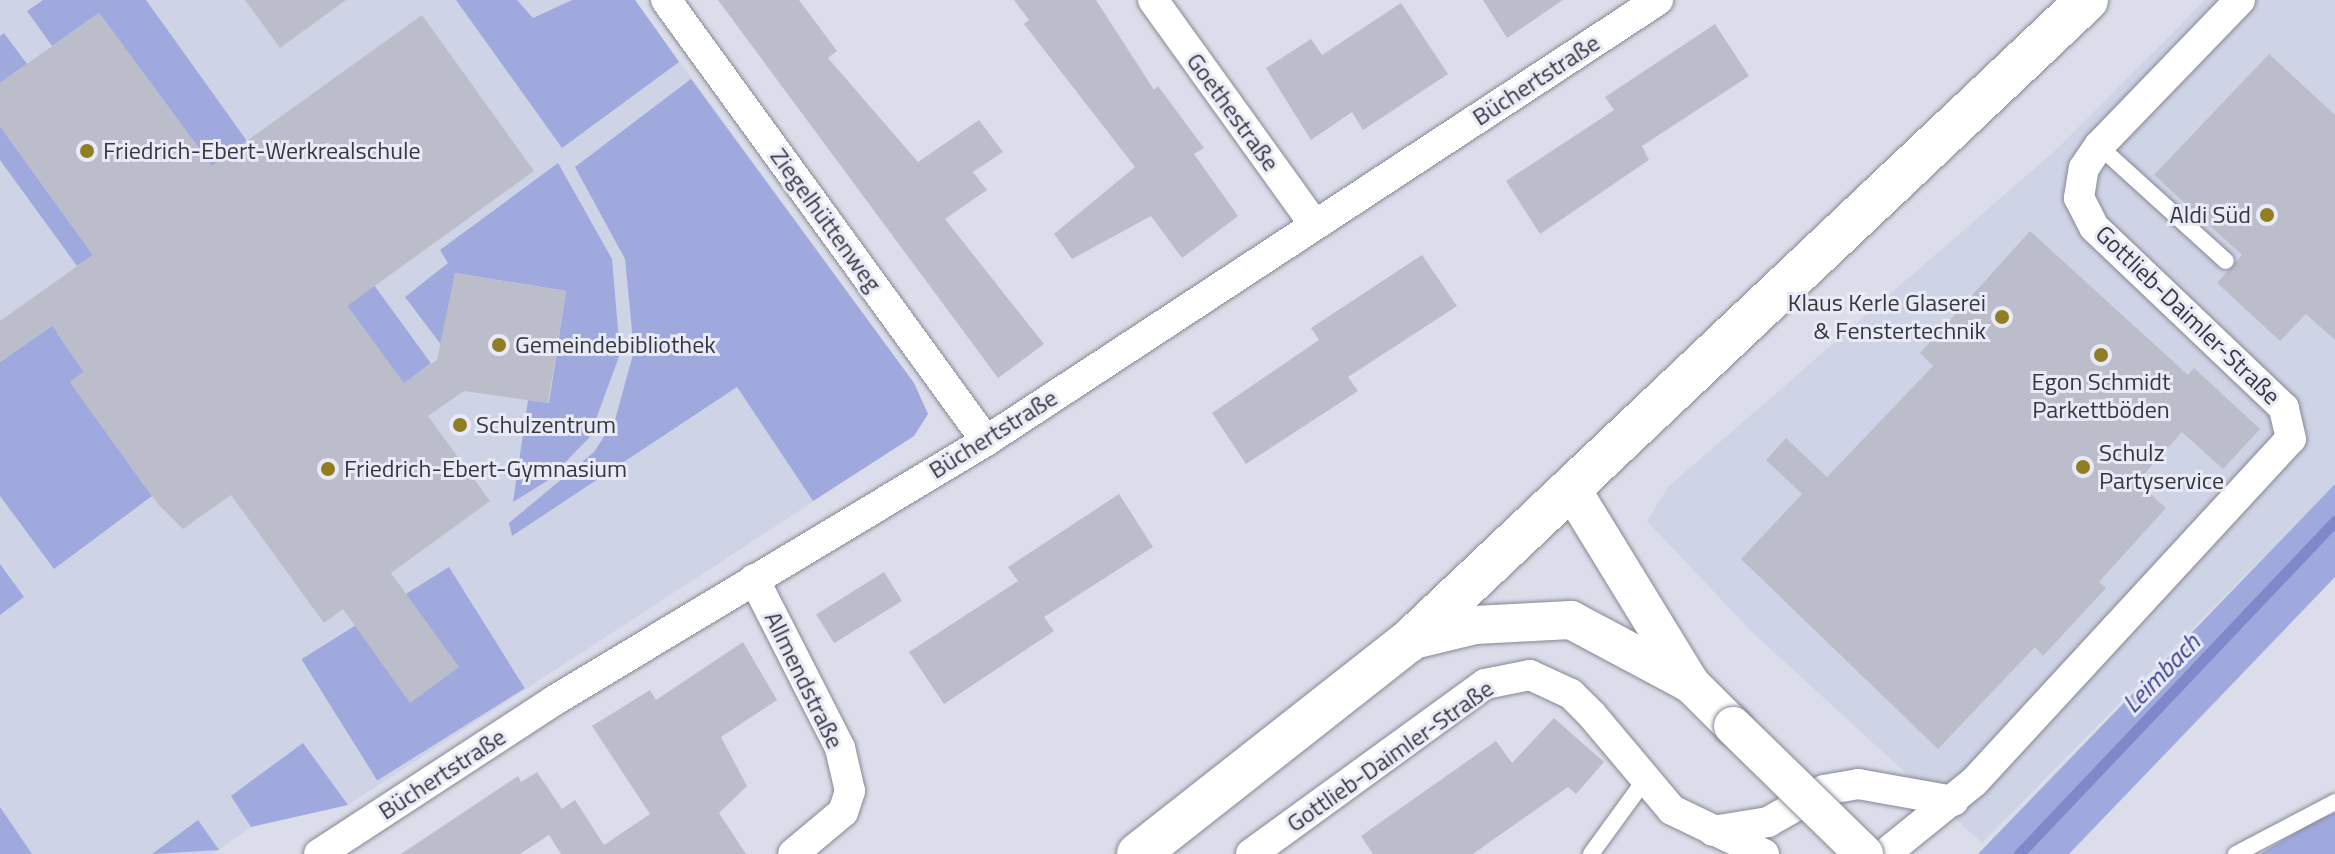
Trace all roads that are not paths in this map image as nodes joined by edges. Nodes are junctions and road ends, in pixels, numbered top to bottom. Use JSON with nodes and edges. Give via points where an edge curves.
{"nodes":[{"id":1,"x":666,"y":0,"type":"edge"},
{"id":2,"x":1153,"y":0,"type":"edge"},
{"id":3,"x":1658,"y":0,"type":"edge"},
{"id":4,"x":2087,"y":0,"type":"edge"},
{"id":5,"x":2240,"y":0,"type":"edge"},
{"id":6,"x":2099,"y":146,"type":"junction"},
{"id":7,"x":1314,"y":224,"type":"junction"},
{"id":8,"x":2226,"y":261,"type":"dead end"},
{"id":9,"x":986,"y":441,"type":"junction"},
{"id":10,"x":1572,"y":490,"type":"junction"},
{"id":11,"x":754,"y":579,"type":"junction"},
{"id":12,"x":1409,"y":641,"type":"junction"},
{"id":13,"x":1691,"y":684,"type":"junction"},
{"id":14,"x":1644,"y":781,"type":"junction"},
{"id":15,"x":1953,"y":801,"type":"junction"},
{"id":16,"x":2335,"y":802,"type":"edge"},
{"id":17,"x":1713,"y":831,"type":"junction"},
{"id":18,"x":319,"y":854,"type":"edge"},
{"id":19,"x":793,"y":854,"type":"edge"},
{"id":20,"x":1138,"y":854,"type":"edge"},
{"id":21,"x":1251,"y":854,"type":"edge"},
{"id":22,"x":1591,"y":854,"type":"edge"},
{"id":23,"x":1764,"y":854,"type":"edge"},
{"id":24,"x":1864,"y":854,"type":"edge"},
{"id":25,"x":1885,"y":854,"type":"edge"},
{"id":26,"x":2236,"y":854,"type":"edge"}],
"edges":[{"from":1,"to":9,"type":"street","name":"Ziegelhüttenweg"},
{"from":2,"to":7,"type":"street","name":"Goethestraße"},
{"from":3,"to":7,"type":"street","name":"Büchertstraße"},
{"from":4,"to":10,"type":"main road"},
{"from":5,"to":6,"type":"street","name":"Gottlieb-Daimler-Straße"},
{"from":6,"to":8,"type":"lane"},
{"from":6,"to":15,"type":"street","name":"Gottlieb-Daimler-Straße","via":[[2084,168],[2079,198],[2094,227],[2258,380],[2284,408],[2291,439]]},
{"from":7,"to":9,"type":"street","name":"Büchertstraße"},
{"from":9,"to":11,"type":"street","name":"Büchertstraße"},
{"from":10,"to":12,"type":"main road"},
{"from":10,"to":13,"type":"street"},
{"from":11,"to":18,"type":"street","name":"Büchertstraße"},
{"from":11,"to":19,"type":"street","name":"Allmendstraße","via":[[840,748],[850,791],[843,812]]},
{"from":12,"to":13,"type":"street","via":[[1475,625],[1571,620]]},
{"from":12,"to":20,"type":"main road"},
{"from":13,"to":24,"type":"street","bridge":true},
{"from":14,"to":17,"type":"street","name":"Gottlieb-Daimler-Straße","via":[[1672,810]]},
{"from":14,"to":21,"type":"street","name":"Gottlieb-Daimler-Straße","via":[[1571,694],[1530,675],[1508,677],[1473,692]]},
{"from":14,"to":22,"type":"lane"},
{"from":15,"to":17,"type":"street","via":[[1858,784],[1824,790],[1768,822]]},
{"from":15,"to":25,"type":"street","name":"Gottlieb-Daimler-Straße"},
{"from":16,"to":26,"type":"lane"},
{"from":17,"to":23,"type":"street","name":"Gottlieb-Daimler-Straße"}]}
